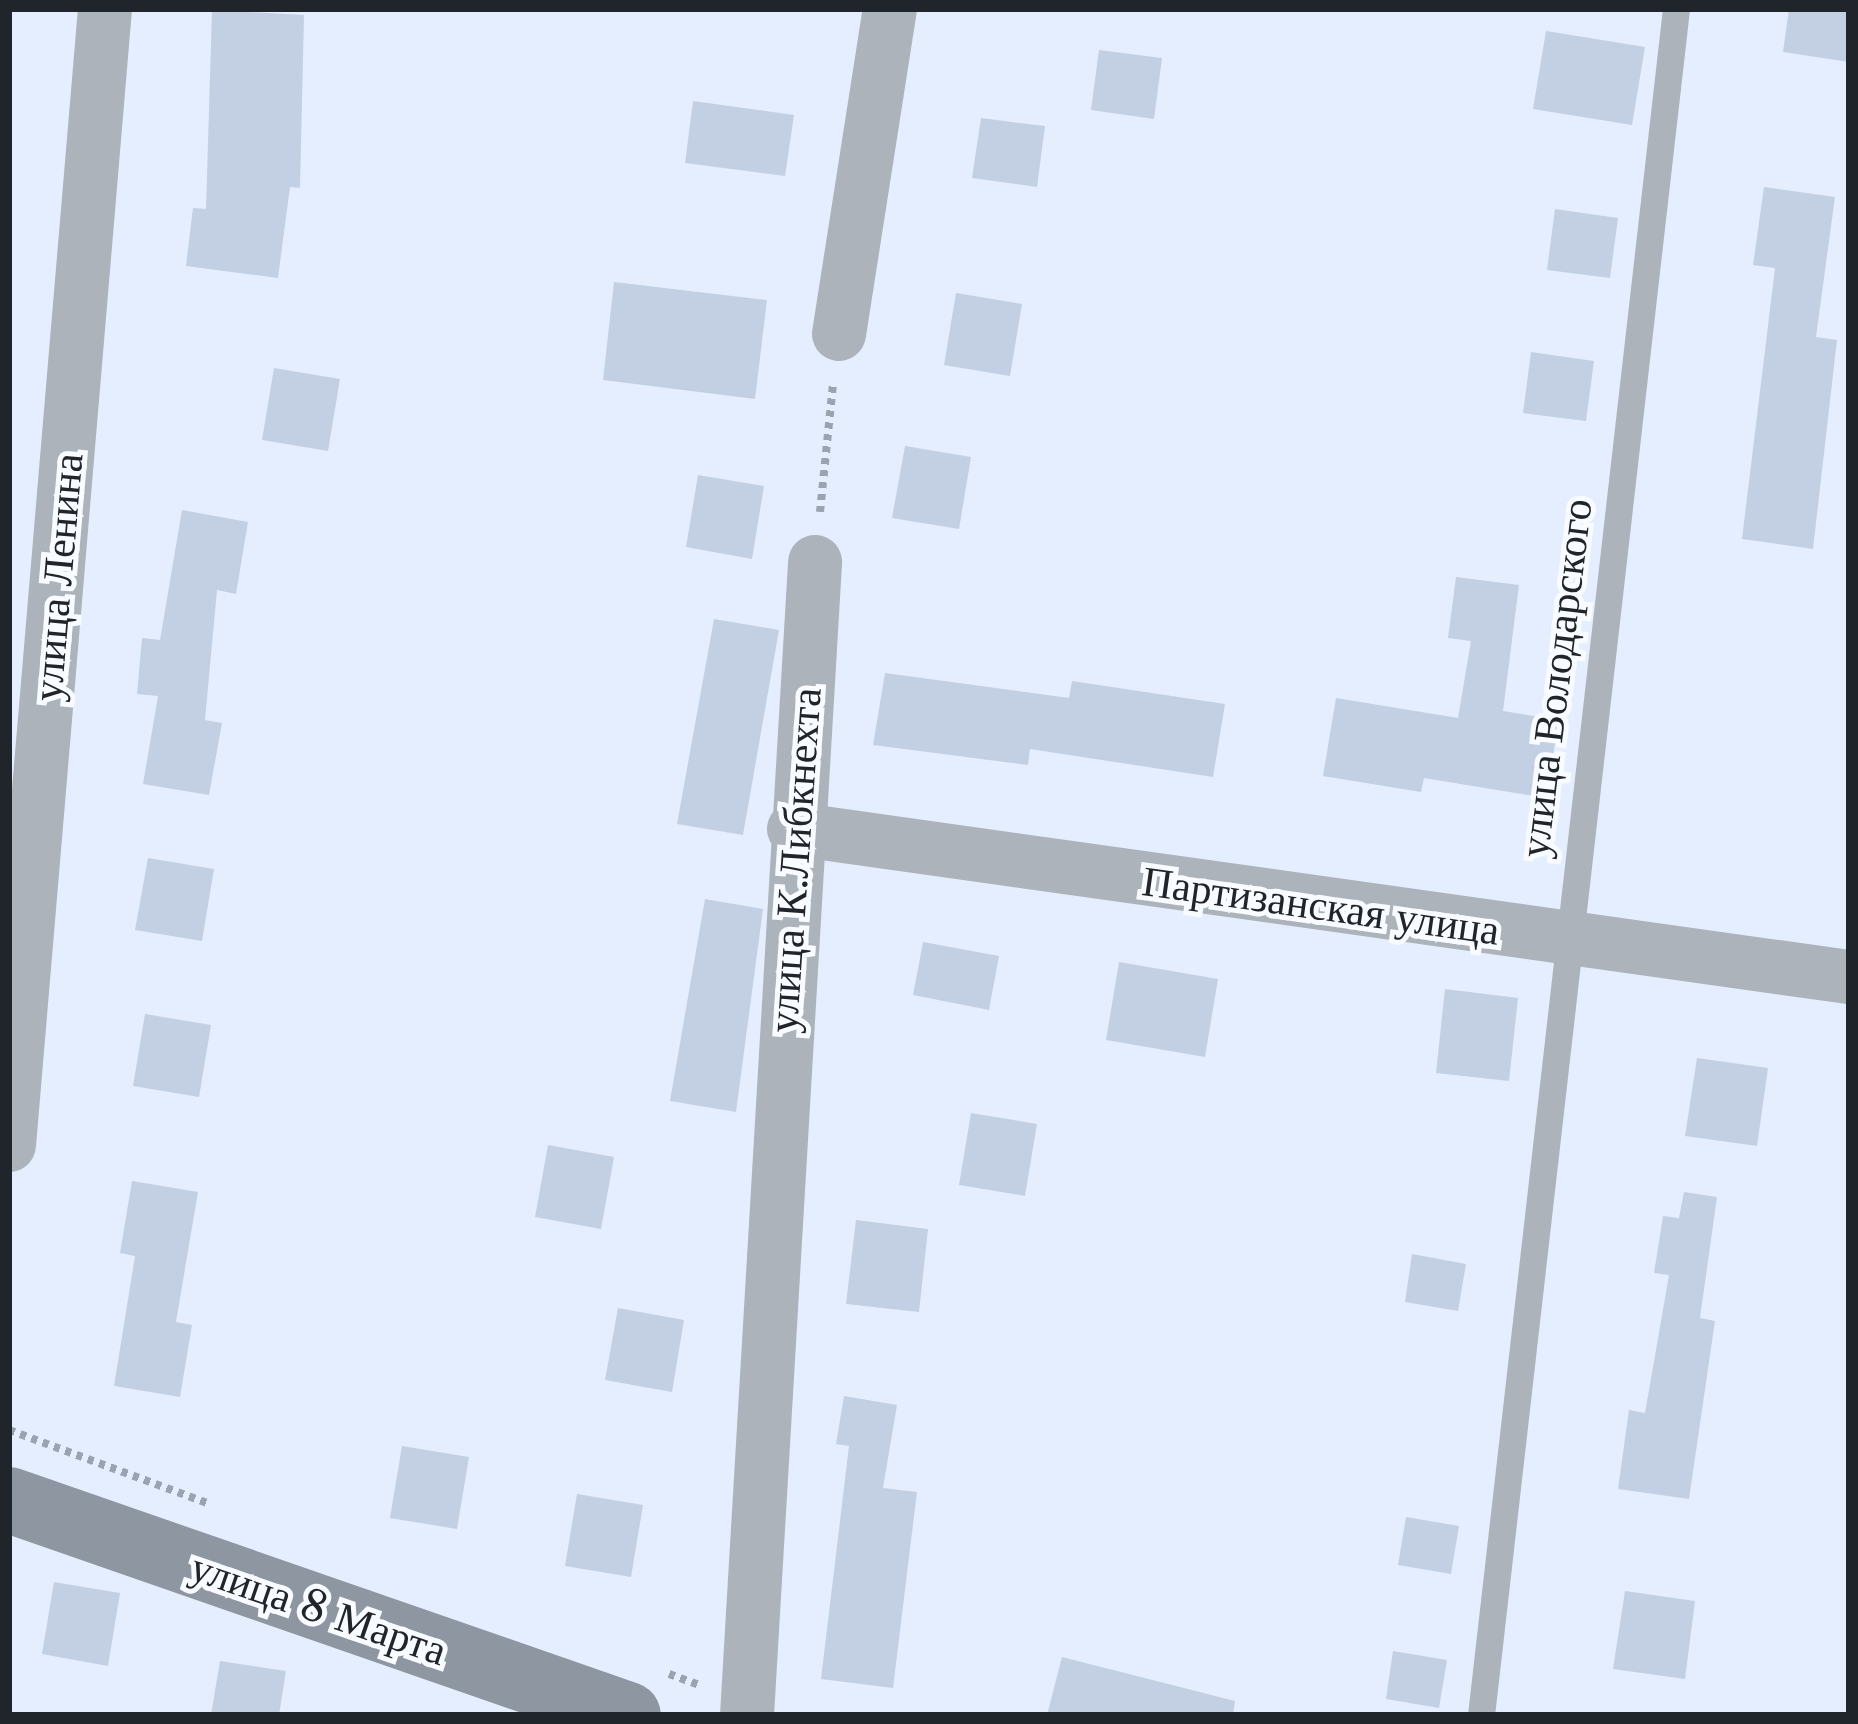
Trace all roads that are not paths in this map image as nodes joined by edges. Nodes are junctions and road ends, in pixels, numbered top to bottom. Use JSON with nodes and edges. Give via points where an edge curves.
{"nodes":[{"id":1,"x":105,"y":9,"type":"edge"},
{"id":2,"x":890,"y":9,"type":"edge"},
{"id":3,"x":1676,"y":9,"type":"edge"},
{"id":4,"x":838,"y":334,"type":"road end"},
{"id":5,"x":815,"y":562,"type":"road end"},
{"id":6,"x":794,"y":829,"type":"junction"},
{"id":7,"x":1566,"y":940,"type":"junction"},
{"id":8,"x":1849,"y":977,"type":"edge"},
{"id":9,"x":9,"y":1145,"type":"edge"},
{"id":10,"x":9,"y":1500,"type":"edge"},
{"id":11,"x":628,"y":1715,"type":"edge"},
{"id":12,"x":747,"y":1715,"type":"edge"},
{"id":13,"x":1481,"y":1715,"type":"edge"}],
"edges":[{"from":1,"to":9,"type":"street","name":"улица Ленина"},
{"from":2,"to":4,"type":"street"},
{"from":3,"to":7,"type":"lane","name":"улица Володарского"},
{"from":5,"to":6,"type":"street","name":"улица К.Либкнехта"},
{"from":6,"to":7,"type":"street","name":"Партизанская улица"},
{"from":6,"to":12,"type":"street","name":"улица К.Либкнехта"},
{"from":7,"to":8,"type":"street","name":"Партизанская улица"},
{"from":7,"to":13,"type":"lane","name":"улица Володарского"},
{"from":10,"to":11,"type":"main road","name":"улица 8 Марта"}]}
